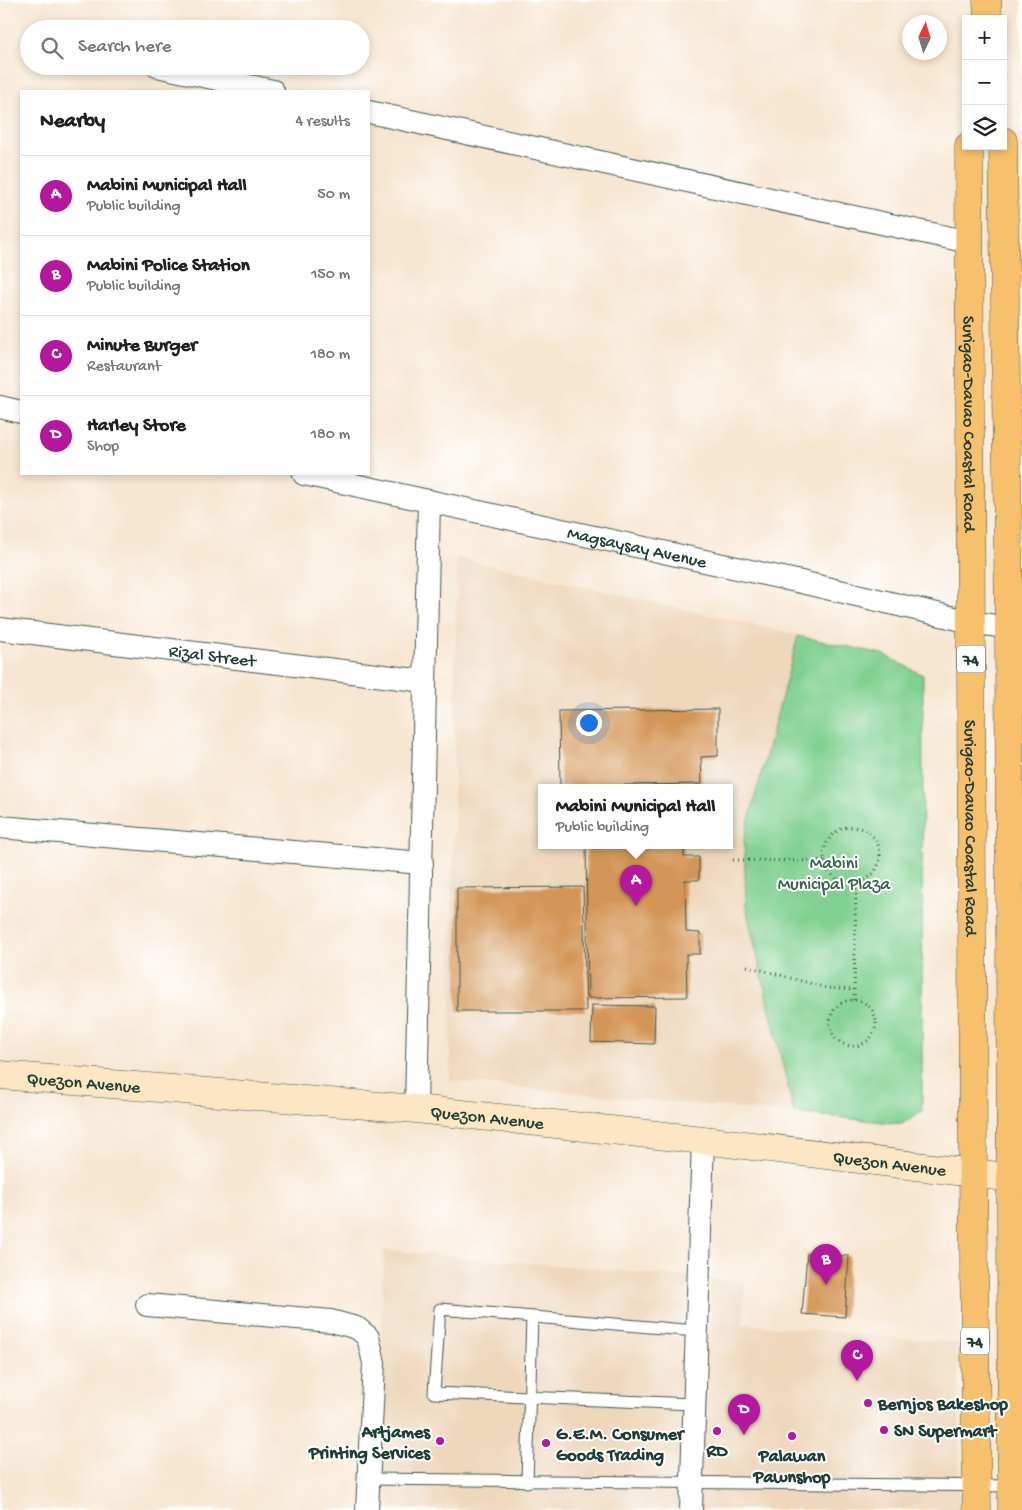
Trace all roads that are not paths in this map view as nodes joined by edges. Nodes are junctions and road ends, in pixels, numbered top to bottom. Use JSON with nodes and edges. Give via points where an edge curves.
{"nodes":[{"id":1,"x":988,"y":0,"type":"edge"},
{"id":2,"x":988,"y":15,"type":"edge"},
{"id":3,"x":198,"y":75,"type":"edge"},
{"id":4,"x":267,"y":90,"type":"edge"},
{"id":5,"x":370,"y":112,"type":"edge"},
{"id":6,"x":969,"y":150,"type":"edge"},
{"id":7,"x":1003,"y":150,"type":"edge"},
{"id":8,"x":969,"y":242,"type":"junction"},
{"id":9,"x":0,"y":407,"type":"edge"},
{"id":10,"x":20,"y":412,"type":"edge"},
{"id":11,"x":309,"y":475,"type":"edge"},
{"id":12,"x":429,"y":501,"type":"junction"},
{"id":13,"x":971,"y":622,"type":"junction"},
{"id":14,"x":0,"y":629,"type":"edge"},
{"id":15,"x":1015,"y":629,"type":"edge"},
{"id":16,"x":425,"y":681,"type":"junction"},
{"id":17,"x":0,"y":827,"type":"edge"},
{"id":18,"x":422,"y":863,"type":"junction"},
{"id":19,"x":0,"y":1074,"type":"edge"},
{"id":20,"x":416,"y":1109,"type":"junction"},
{"id":21,"x":703,"y":1140,"type":"junction"},
{"id":22,"x":973,"y":1172,"type":"junction"},
{"id":23,"x":1017,"y":1178,"type":"edge"},
{"id":24,"x":147,"y":1305,"type":"dead end"},
{"id":25,"x":532,"y":1317,"type":"junction"},
{"id":26,"x":696,"y":1331,"type":"junction"},
{"id":27,"x":530,"y":1397,"type":"junction"},
{"id":28,"x":693,"y":1404,"type":"junction"},
{"id":29,"x":368,"y":1479,"type":"junction"},
{"id":30,"x":527,"y":1482,"type":"junction"},
{"id":31,"x":691,"y":1483,"type":"junction"},
{"id":32,"x":976,"y":1498,"type":"edge"},
{"id":33,"x":1012,"y":1498,"type":"edge"},
{"id":34,"x":367,"y":1510,"type":"edge"},
{"id":35,"x":691,"y":1510,"type":"edge"}],
"edges":[{"from":1,"to":2,"type":"highway"},
{"from":3,"to":4,"type":"street"},
{"from":5,"to":8,"type":"street"},
{"from":6,"to":8,"type":"highway","name":"Surigao-Davao Coastal Road","number":"74"},
{"from":7,"to":15,"type":"highway","name":"Surigao-Davao Coastal Road","number":"74"},
{"from":8,"to":13,"type":"highway","name":"Surigao-Davao Coastal Road","number":"74"},
{"from":9,"to":10,"type":"street"},
{"from":11,"to":12,"type":"street","name":"Magsaysay Avenue"},
{"from":12,"to":13,"type":"street","name":"Magsaysay Avenue"},
{"from":12,"to":16,"type":"street"},
{"from":13,"to":15,"type":"street","name":"Magsaysay Avenue"},
{"from":13,"to":22,"type":"highway","name":"Surigao-Davao Coastal Road","number":"74"},
{"from":14,"to":16,"type":"street","name":"Rizal Street"},
{"from":15,"to":23,"type":"highway","name":"Surigao-Davao Coastal Road","number":"74"},
{"from":16,"to":18,"type":"street"},
{"from":17,"to":18,"type":"street"},
{"from":18,"to":20,"type":"street"},
{"from":19,"to":20,"type":"street","name":"Quezon Avenue"},
{"from":20,"to":21,"type":"street","name":"Quezon Avenue"},
{"from":21,"to":22,"type":"street","name":"Quezon Avenue"},
{"from":21,"to":26,"type":"street"},
{"from":22,"to":23,"type":"street","name":"Quezon Avenue"},
{"from":22,"to":32,"type":"highway","name":"Surigao-Davao Coastal Road","number":"74"},
{"from":23,"to":33,"type":"highway","name":"Surigao-Davao Coastal Road","number":"74"},
{"from":24,"to":29,"type":"street","via":[[331,1322],[357,1328],[368,1337],[374,1363]]},
{"from":25,"to":26,"type":"lane"},
{"from":25,"to":27,"type":"lane"},
{"from":25,"to":27,"type":"lane","via":[[440,1309],[434,1393]]},
{"from":26,"to":28,"type":"street"},
{"from":27,"to":28,"type":"lane"},
{"from":27,"to":30,"type":"lane"},
{"from":28,"to":31,"type":"street"},
{"from":29,"to":30,"type":"lane"},
{"from":29,"to":34,"type":"street"},
{"from":30,"to":31,"type":"lane"},
{"from":31,"to":32,"type":"lane"},
{"from":31,"to":35,"type":"street"},
{"from":32,"to":33,"type":"lane"}]}
